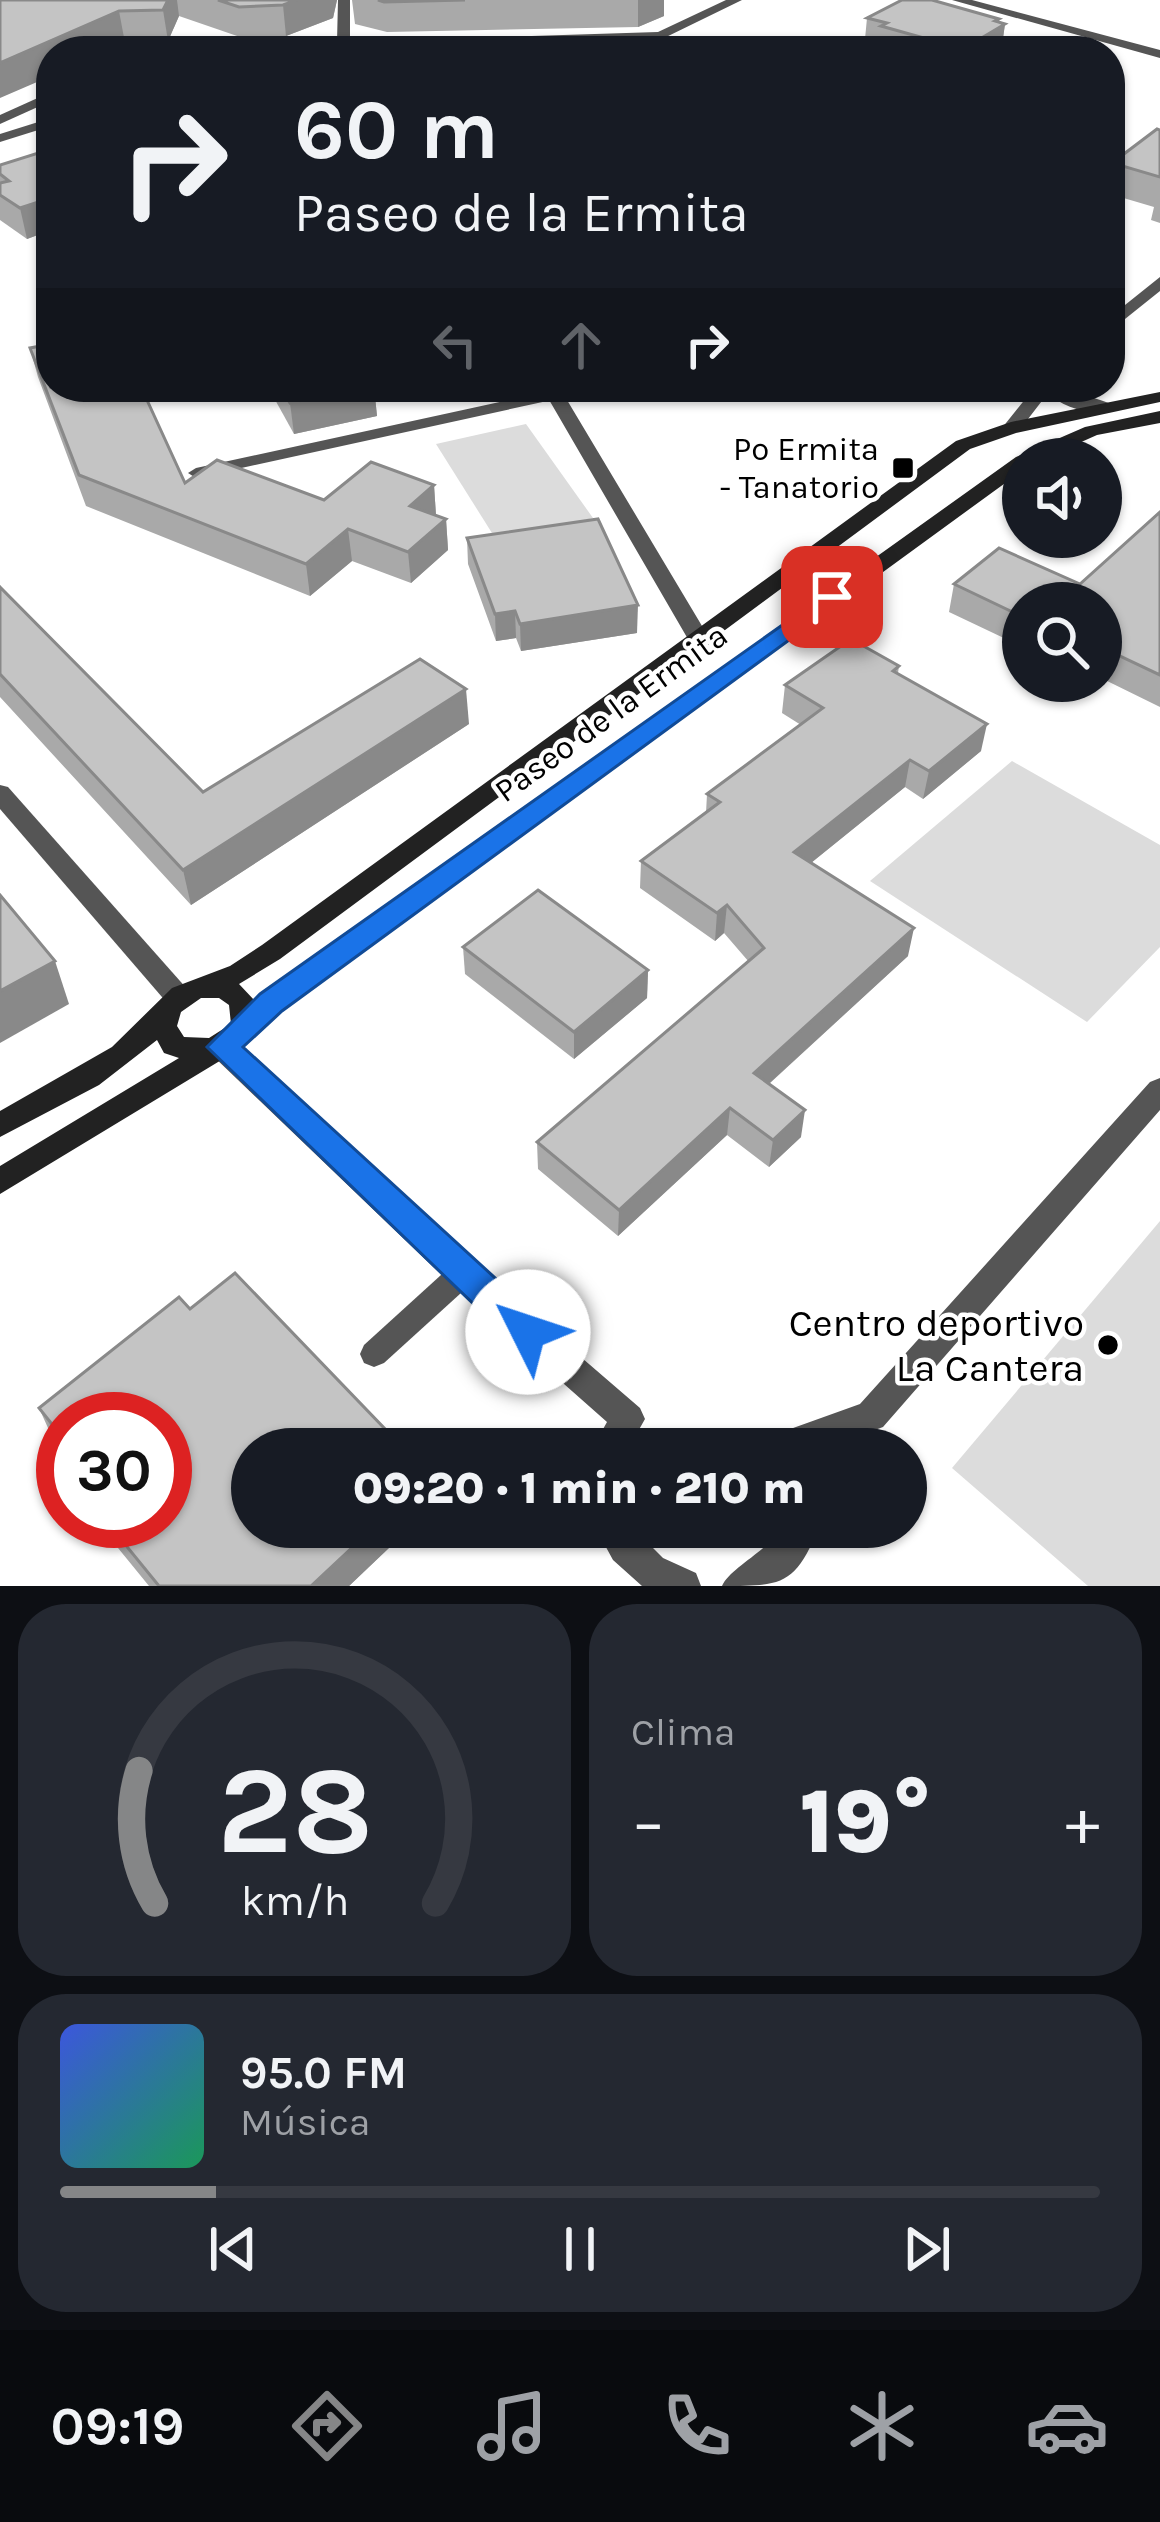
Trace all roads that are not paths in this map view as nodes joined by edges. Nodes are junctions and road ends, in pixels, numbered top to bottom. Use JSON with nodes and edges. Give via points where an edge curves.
{"nodes":[{"id":1,"x":344,"y":0,"type":"edge"},
{"id":2,"x":736,"y":0,"type":"edge"},
{"id":3,"x":958,"y":0,"type":"edge"},
{"id":4,"x":343,"y":36,"type":"edge"},
{"id":5,"x":660,"y":36,"type":"edge"},
{"id":6,"x":1093,"y":36,"type":"edge"},
{"id":7,"x":1125,"y":45,"type":"edge"},
{"id":8,"x":1160,"y":54,"type":"edge"},
{"id":9,"x":36,"y":103,"type":"edge"},
{"id":10,"x":0,"y":120,"type":"edge"},
{"id":11,"x":36,"y":127,"type":"edge"},
{"id":12,"x":0,"y":138,"type":"edge"},
{"id":13,"x":1160,"y":282,"type":"edge"},
{"id":14,"x":1125,"y":313,"type":"edge"},
{"id":15,"x":1160,"y":397,"type":"edge"},
{"id":16,"x":502,"y":402,"type":"edge"},
{"id":17,"x":556,"y":402,"type":"edge"},
{"id":18,"x":1032,"y":402,"type":"edge"},
{"id":19,"x":1073,"y":402,"type":"edge"},
{"id":20,"x":1108,"y":407,"type":"junction"},
{"id":21,"x":1160,"y":417,"type":"edge"},
{"id":22,"x":1011,"y":428,"type":"junction"},
{"id":23,"x":1076,"y":438,"type":"edge"},
{"id":24,"x":196,"y":473,"type":"edge"},
{"id":25,"x":1002,"y":477,"type":"edge"},
{"id":26,"x":700,"y":641,"type":"junction"},
{"id":27,"x":0,"y":793,"type":"edge"},
{"id":28,"x":184,"y":997,"type":"junction"},
{"id":29,"x":227,"y":1041,"type":"junction"},
{"id":30,"x":1160,"y":1090,"type":"edge"},
{"id":31,"x":0,"y":1125,"type":"edge"},
{"id":32,"x":0,"y":1181,"type":"edge"},
{"id":33,"x":462,"y":1274,"type":"junction"},
{"id":34,"x":374,"y":1354,"type":"dead end"},
{"id":35,"x":622,"y":1428,"type":"edge"},
{"id":36,"x":841,"y":1428,"type":"edge"},
{"id":37,"x":624,"y":1548,"type":"edge"},
{"id":38,"x":789,"y":1548,"type":"edge"},
{"id":39,"x":683,"y":1586,"type":"edge"},
{"id":40,"x":740,"y":1586,"type":"edge"}],
"edges":[{"from":1,"to":4,"type":"street"},
{"from":2,"to":5,"type":"street"},
{"from":3,"to":6,"type":"street"},
{"from":7,"to":8,"type":"street"},
{"from":9,"to":10,"type":"street"},
{"from":11,"to":12,"type":"lane"},
{"from":13,"to":14,"type":"street"},
{"from":15,"to":20,"type":"main road","name":"Paseo de la Ermita"},
{"from":16,"to":24,"type":"lane"},
{"from":17,"to":26,"type":"street","name":"Paseo de la Ermita"},
{"from":18,"to":22,"type":"street"},
{"from":19,"to":20,"type":"street"},
{"from":20,"to":22,"type":"main road","name":"Paseo de la Ermita"},
{"from":21,"to":23,"type":"main road","name":"Paseo de la Ermita"},
{"from":22,"to":26,"type":"main road","name":"Paseo de la Ermita","via":[[963,445]]},
{"from":25,"to":29,"type":"main road","name":"Paseo de la Ermita"},
{"from":26,"to":28,"type":"main road","name":"Paseo de la Ermita","via":[[271,952]]},
{"from":27,"to":28,"type":"street"},
{"from":28,"to":29,"type":"main road","via":[[229,990],[239,996],[247,1016]]},
{"from":28,"to":29,"type":"main road","via":[[163,1028],[174,1046],[199,1052]]},
{"from":28,"to":31,"type":"main road","name":"Paseo de la Ermita","via":[[135,1046]]},
{"from":29,"to":32,"type":"main road","name":"Paseo de la Ermita"},
{"from":29,"to":33,"type":"street"},
{"from":30,"to":36,"type":"street","via":[[871,1416]]},
{"from":33,"to":34,"type":"lane"},
{"from":33,"to":35,"type":"street","via":[[628,1419]]},
{"from":37,"to":39,"type":"street","via":[[647,1570]]},
{"from":38,"to":40,"type":"street"}]}
